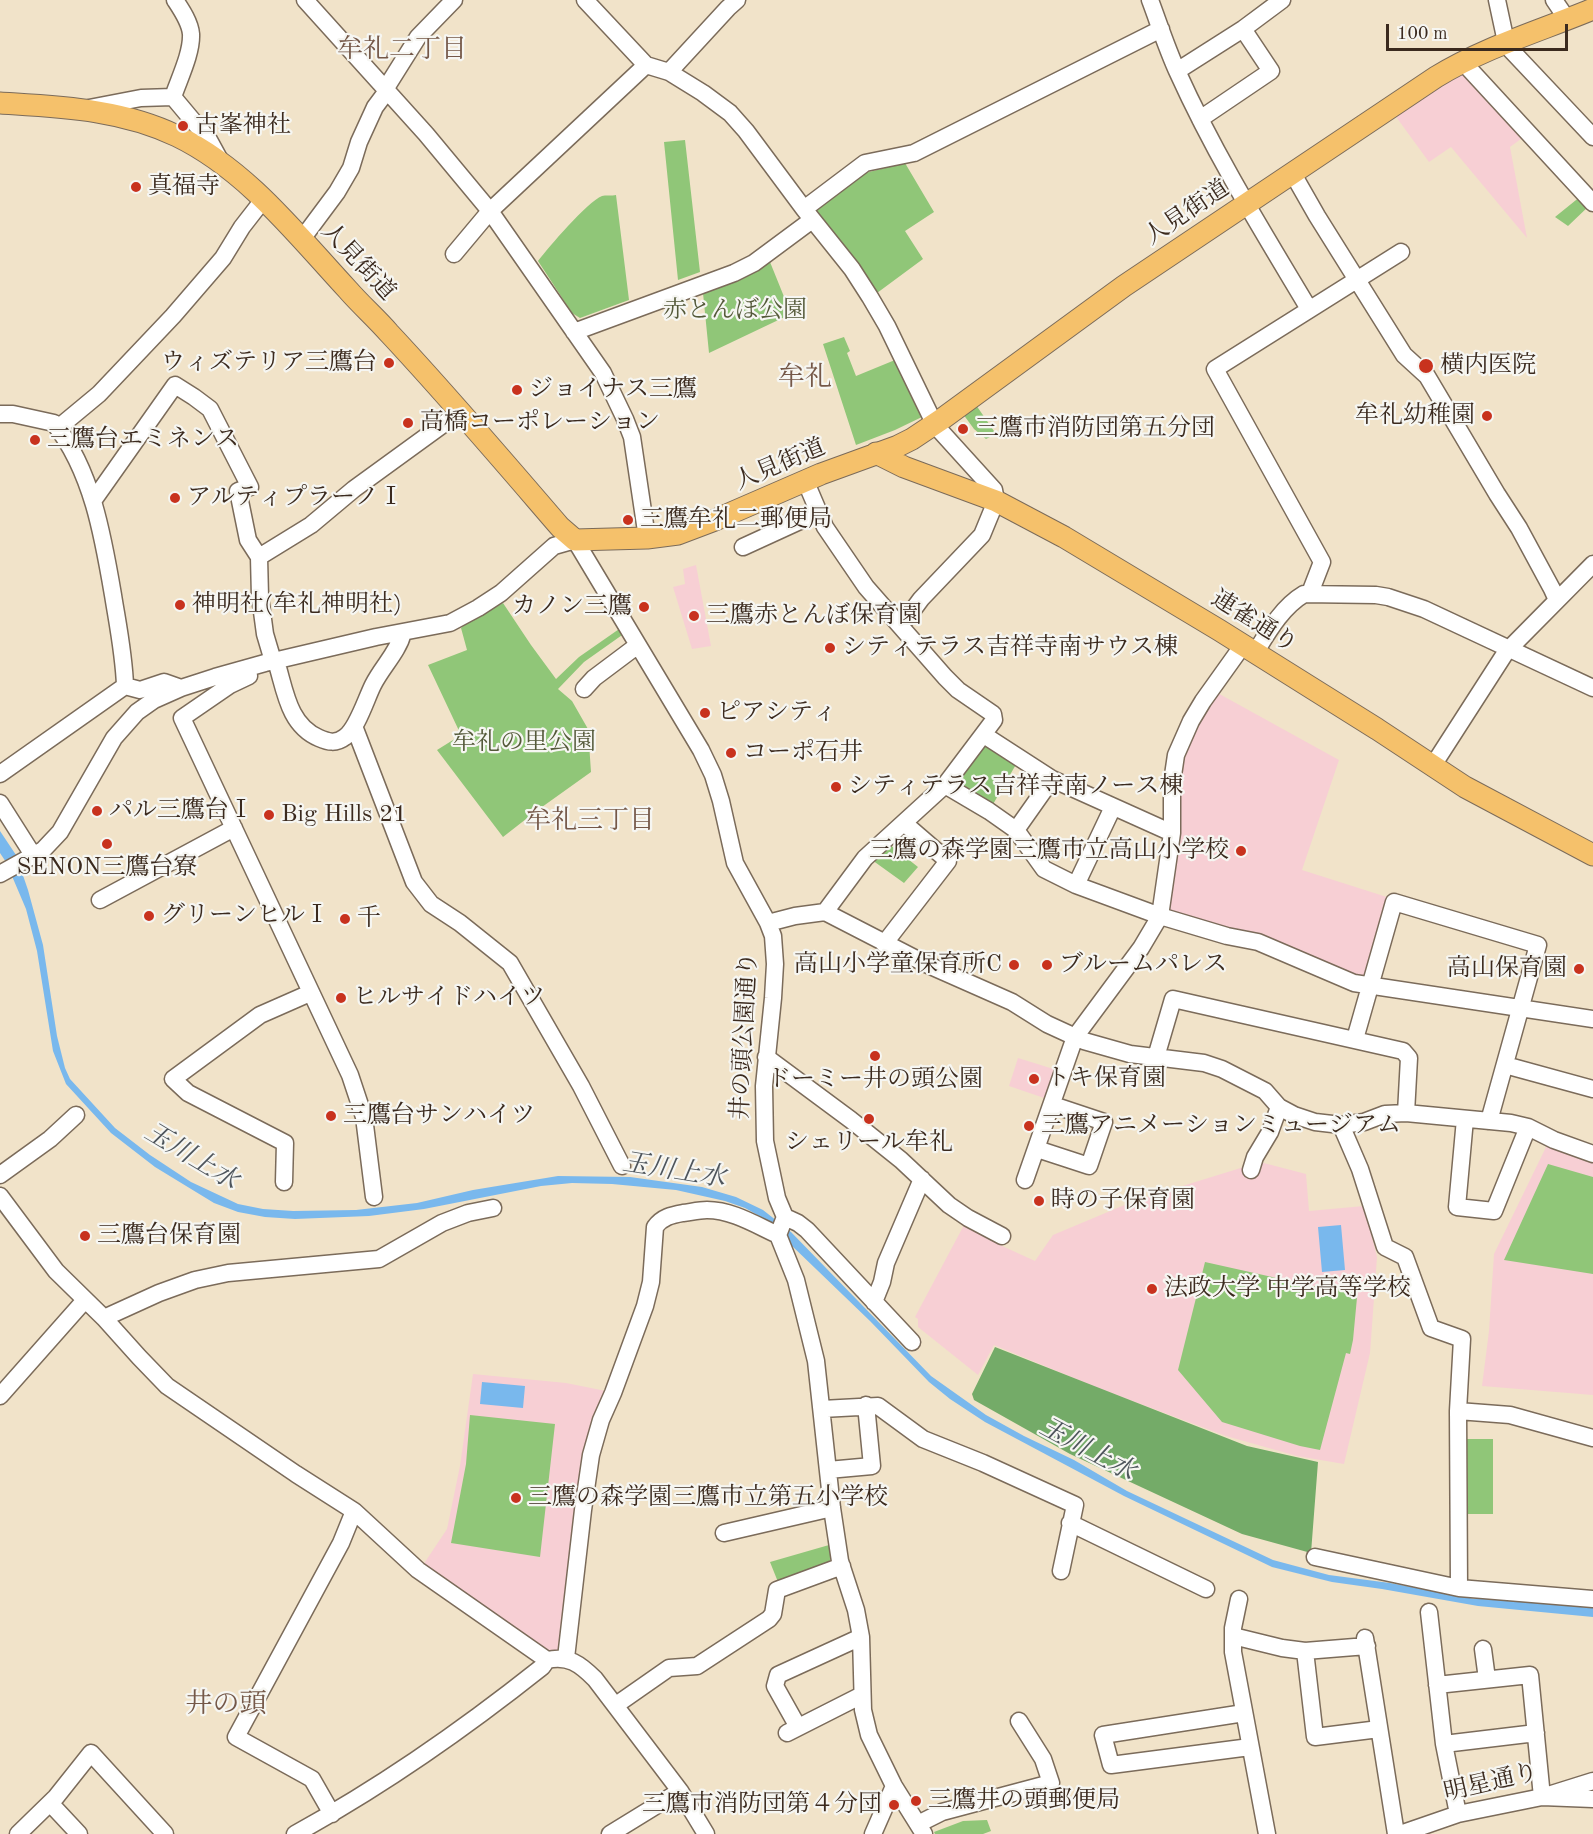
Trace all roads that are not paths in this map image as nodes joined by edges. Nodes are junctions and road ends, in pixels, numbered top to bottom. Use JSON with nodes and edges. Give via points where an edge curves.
{"nodes":[{"id":1,"x":175,"y":0,"type":"edge"},
{"id":2,"x":305,"y":0,"type":"edge"},
{"id":3,"x":454,"y":0,"type":"edge"},
{"id":4,"x":585,"y":0,"type":"edge"},
{"id":5,"x":1150,"y":0,"type":"edge"},
{"id":6,"x":1282,"y":0,"type":"edge"},
{"id":7,"x":1497,"y":0,"type":"edge"},
{"id":8,"x":1554,"y":0,"type":"edge"},
{"id":9,"x":728,"y":3,"type":"edge"},
{"id":10,"x":1593,"y":9,"type":"edge"},
{"id":11,"x":1567,"y":19,"type":"junction"},
{"id":12,"x":1161,"y":29,"type":"junction"},
{"id":13,"x":1243,"y":29,"type":"junction"},
{"id":14,"x":1506,"y":42,"type":"junction"},
{"id":15,"x":1462,"y":61,"type":"junction"},
{"id":16,"x":646,"y":65,"type":"junction"},
{"id":17,"x":1177,"y":71,"type":"junction"},
{"id":18,"x":669,"y":72,"type":"junction"},
{"id":19,"x":386,"y":90,"type":"junction"},
{"id":20,"x":173,"y":97,"type":"junction"},
{"id":21,"x":0,"y":102,"type":"edge"},
{"id":22,"x":86,"y":109,"type":"junction"},
{"id":23,"x":1200,"y":119,"type":"junction"},
{"id":24,"x":1593,"y":137,"type":"edge"},
{"id":25,"x":222,"y":163,"type":"junction"},
{"id":26,"x":1293,"y":174,"type":"junction"},
{"id":27,"x":1587,"y":184,"type":"edge"},
{"id":28,"x":263,"y":200,"type":"junction"},
{"id":29,"x":1593,"y":203,"type":"edge"},
{"id":30,"x":1246,"y":204,"type":"junction"},
{"id":31,"x":490,"y":211,"type":"junction"},
{"id":32,"x":808,"y":214,"type":"junction"},
{"id":33,"x":302,"y":239,"type":"junction"},
{"id":34,"x":1401,"y":252,"type":"dead end"},
{"id":35,"x":454,"y":254,"type":"dead end"},
{"id":36,"x":1356,"y":280,"type":"junction"},
{"id":37,"x":1309,"y":309,"type":"junction"},
{"id":38,"x":574,"y":332,"type":"junction"},
{"id":39,"x":460,"y":412,"type":"junction"},
{"id":40,"x":0,"y":414,"type":"edge"},
{"id":41,"x":935,"y":424,"type":"junction"},
{"id":42,"x":58,"y":428,"type":"junction"},
{"id":43,"x":876,"y":453,"type":"junction"},
{"id":44,"x":805,"y":480,"type":"junction"},
{"id":45,"x":93,"y":501,"type":"junction"},
{"id":46,"x":996,"y":501,"type":"junction"},
{"id":47,"x":815,"y":514,"type":"dead end"},
{"id":48,"x":647,"y":538,"type":"junction"},
{"id":49,"x":575,"y":540,"type":"junction"},
{"id":50,"x":743,"y":547,"type":"dead end"},
{"id":51,"x":259,"y":557,"type":"junction"},
{"id":52,"x":1593,"y":564,"type":"edge"},
{"id":53,"x":1310,"y":593,"type":"junction"},
{"id":54,"x":1557,"y":600,"type":"junction"},
{"id":55,"x":907,"y":618,"type":"dead end"},
{"id":56,"x":403,"y":633,"type":"junction"},
{"id":57,"x":638,"y":645,"type":"junction"},
{"id":58,"x":1510,"y":648,"type":"junction"},
{"id":59,"x":1249,"y":649,"type":"junction"},
{"id":60,"x":274,"y":661,"type":"junction"},
{"id":61,"x":125,"y":686,"type":"junction"},
{"id":62,"x":181,"y":688,"type":"junction"},
{"id":63,"x":1593,"y":688,"type":"edge"},
{"id":64,"x":584,"y":689,"type":"dead end"},
{"id":65,"x":354,"y":726,"type":"junction"},
{"id":66,"x":984,"y":735,"type":"junction"},
{"id":67,"x":1432,"y":767,"type":"junction"},
{"id":68,"x":0,"y":774,"type":"edge"},
{"id":69,"x":1052,"y":778,"type":"junction"},
{"id":70,"x":945,"y":785,"type":"junction"},
{"id":71,"x":0,"y":803,"type":"edge"},
{"id":72,"x":1113,"y":807,"type":"junction"},
{"id":73,"x":904,"y":823,"type":"junction"},
{"id":74,"x":234,"y":828,"type":"junction"},
{"id":75,"x":1016,"y":830,"type":"junction"},
{"id":76,"x":1172,"y":833,"type":"junction"},
{"id":77,"x":1593,"y":855,"type":"edge"},
{"id":78,"x":28,"y":859,"type":"junction"},
{"id":79,"x":0,"y":873,"type":"edge"},
{"id":80,"x":1076,"y":885,"type":"junction"},
{"id":81,"x":100,"y":900,"type":"dead end"},
{"id":82,"x":825,"y":912,"type":"junction"},
{"id":83,"x":1160,"y":916,"type":"junction"},
{"id":84,"x":768,"y":923,"type":"junction"},
{"id":85,"x":884,"y":944,"type":"junction"},
{"id":86,"x":1370,"y":985,"type":"junction"},
{"id":87,"x":310,"y":993,"type":"junction"},
{"id":88,"x":1520,"y":1008,"type":"junction"},
{"id":89,"x":1593,"y":1019,"type":"edge"},
{"id":90,"x":1075,"y":1037,"type":"junction"},
{"id":91,"x":1355,"y":1039,"type":"junction"},
{"id":92,"x":766,"y":1057,"type":"junction"},
{"id":93,"x":1156,"y":1057,"type":"junction"},
{"id":94,"x":1505,"y":1065,"type":"junction"},
{"id":95,"x":1593,"y":1089,"type":"edge"},
{"id":96,"x":1053,"y":1105,"type":"junction"},
{"id":97,"x":1279,"y":1107,"type":"junction"},
{"id":98,"x":1406,"y":1113,"type":"junction"},
{"id":99,"x":76,"y":1115,"type":"dead end"},
{"id":100,"x":1465,"y":1119,"type":"junction"},
{"id":101,"x":1489,"y":1120,"type":"junction"},
{"id":102,"x":1341,"y":1125,"type":"junction"},
{"id":103,"x":1528,"y":1127,"type":"junction"},
{"id":104,"x":1037,"y":1149,"type":"junction"},
{"id":105,"x":1593,"y":1154,"type":"edge"},
{"id":106,"x":622,"y":1166,"type":"dead end"},
{"id":107,"x":1251,"y":1170,"type":"dead end"},
{"id":108,"x":0,"y":1175,"type":"edge"},
{"id":109,"x":922,"y":1179,"type":"junction"},
{"id":110,"x":1025,"y":1180,"type":"dead end"},
{"id":111,"x":284,"y":1182,"type":"dead end"},
{"id":112,"x":0,"y":1196,"type":"edge"},
{"id":113,"x":374,"y":1197,"type":"dead end"},
{"id":114,"x":493,"y":1208,"type":"dead end"},
{"id":115,"x":781,"y":1226,"type":"junction"},
{"id":116,"x":1002,"y":1236,"type":"dead end"},
{"id":117,"x":85,"y":1300,"type":"junction"},
{"id":118,"x":874,"y":1302,"type":"junction"},
{"id":119,"x":104,"y":1318,"type":"junction"},
{"id":120,"x":912,"y":1342,"type":"dead end"},
{"id":121,"x":0,"y":1396,"type":"edge"},
{"id":122,"x":866,"y":1405,"type":"junction"},
{"id":123,"x":822,"y":1409,"type":"junction"},
{"id":124,"x":1458,"y":1411,"type":"junction"},
{"id":125,"x":1593,"y":1438,"type":"edge"},
{"id":126,"x":828,"y":1470,"type":"junction"},
{"id":127,"x":832,"y":1508,"type":"junction"},
{"id":128,"x":354,"y":1511,"type":"junction"},
{"id":129,"x":1070,"y":1523,"type":"junction"},
{"id":130,"x":724,"y":1533,"type":"dead end"},
{"id":131,"x":1315,"y":1557,"type":"dead end"},
{"id":132,"x":842,"y":1566,"type":"junction"},
{"id":133,"x":1061,"y":1571,"type":"dead end"},
{"id":134,"x":1459,"y":1588,"type":"junction"},
{"id":135,"x":1206,"y":1589,"type":"dead end"},
{"id":136,"x":1239,"y":1599,"type":"dead end"},
{"id":137,"x":1593,"y":1599,"type":"edge"},
{"id":138,"x":1429,"y":1612,"type":"dead end"},
{"id":139,"x":1233,"y":1636,"type":"junction"},
{"id":140,"x":861,"y":1637,"type":"junction"},
{"id":141,"x":1483,"y":1649,"type":"dead end"},
{"id":142,"x":1305,"y":1651,"type":"junction"},
{"id":143,"x":566,"y":1658,"type":"junction"},
{"id":144,"x":547,"y":1660,"type":"junction"},
{"id":145,"x":1487,"y":1679,"type":"junction"},
{"id":146,"x":1437,"y":1685,"type":"junction"},
{"id":147,"x":862,"y":1695,"type":"junction"},
{"id":148,"x":615,"y":1705,"type":"junction"},
{"id":149,"x":1244,"y":1713,"type":"junction"},
{"id":150,"x":1019,"y":1721,"type":"dead end"},
{"id":151,"x":1379,"y":1729,"type":"junction"},
{"id":152,"x":1536,"y":1733,"type":"junction"},
{"id":153,"x":1444,"y":1744,"type":"junction"},
{"id":154,"x":1250,"y":1747,"type":"junction"},
{"id":155,"x":1593,"y":1781,"type":"edge"},
{"id":156,"x":894,"y":1786,"type":"junction"},
{"id":157,"x":680,"y":1791,"type":"junction"},
{"id":158,"x":1542,"y":1797,"type":"junction"},
{"id":159,"x":1593,"y":1799,"type":"edge"},
{"id":160,"x":50,"y":1803,"type":"junction"},
{"id":161,"x":332,"y":1814,"type":"junction"},
{"id":162,"x":1458,"y":1814,"type":"junction"},
{"id":163,"x":921,"y":1829,"type":"edge"},
{"id":164,"x":1423,"y":1830,"type":"edge"},
{"id":165,"x":18,"y":1834,"type":"edge"},
{"id":166,"x":79,"y":1834,"type":"edge"},
{"id":167,"x":165,"y":1834,"type":"edge"},
{"id":168,"x":295,"y":1834,"type":"edge"},
{"id":169,"x":610,"y":1834,"type":"edge"},
{"id":170,"x":706,"y":1834,"type":"edge"},
{"id":171,"x":873,"y":1834,"type":"edge"},
{"id":172,"x":1267,"y":1834,"type":"edge"},
{"id":173,"x":1398,"y":1834,"type":"edge"}],
"edges":[{"from":1,"to":20,"type":"street","via":[[191,33]]},
{"from":2,"to":19,"type":"street"},
{"from":3,"to":19,"type":"street","via":[[418,37]]},
{"from":4,"to":16,"type":"street"},
{"from":5,"to":12,"type":"street"},
{"from":6,"to":13,"type":"street"},
{"from":7,"to":14,"type":"street"},
{"from":8,"to":11,"type":"street"},
{"from":9,"to":18,"type":"street"},
{"from":10,"to":11,"type":"main road","name":"人見街道"},
{"from":11,"to":14,"type":"main road","name":"人見街道"},
{"from":12,"to":17,"type":"street"},
{"from":12,"to":32,"type":"street","via":[[914,153],[866,164]]},
{"from":13,"to":17,"type":"street"},
{"from":13,"to":23,"type":"street","via":[[1271,71]]},
{"from":14,"to":15,"type":"main road","name":"人見街道"},
{"from":14,"to":24,"type":"street"},
{"from":15,"to":26,"type":"main road","name":"人見街道"},
{"from":15,"to":27,"type":"street"},
{"from":16,"to":18,"type":"street"},
{"from":16,"to":31,"type":"street"},
{"from":17,"to":23,"type":"street"},
{"from":18,"to":32,"type":"street","via":[[730,113]]},
{"from":19,"to":31,"type":"street"},
{"from":19,"to":33,"type":"street","via":[[342,184]]},
{"from":20,"to":22,"type":"street","via":[[141,98]]},
{"from":20,"to":25,"type":"street","via":[[209,140]]},
{"from":21,"to":22,"type":"main road","name":"人見街道"},
{"from":22,"to":25,"type":"main road","name":"人見街道","via":[[150,124]]},
{"from":23,"to":30,"type":"street"},
{"from":25,"to":28,"type":"main road","name":"人見街道"},
{"from":26,"to":30,"type":"main road","name":"人見街道"},
{"from":26,"to":36,"type":"street"},
{"from":27,"to":29,"type":"street"},
{"from":28,"to":33,"type":"main road","name":"人見街道"},
{"from":28,"to":42,"type":"street","via":[[223,258],[173,316],[99,394]]},
{"from":30,"to":37,"type":"street"},
{"from":30,"to":41,"type":"main road","name":"人見街道","via":[[1124,286]]},
{"from":31,"to":35,"type":"street"},
{"from":31,"to":38,"type":"street"},
{"from":32,"to":38,"type":"street","via":[[754,263]]},
{"from":32,"to":41,"type":"street","via":[[876,306]]},
{"from":33,"to":39,"type":"main road","name":"人見街道"},
{"from":34,"to":36,"type":"street"},
{"from":36,"to":37,"type":"street"},
{"from":36,"to":54,"type":"street","via":[[1404,355],[1427,376],[1519,528]]},
{"from":37,"to":53,"type":"street","via":[[1215,369],[1322,562]]},
{"from":38,"to":48,"type":"street","via":[[603,373],[632,437]]},
{"from":39,"to":49,"type":"main road","name":"人見街道"},
{"from":39,"to":51,"type":"street","via":[[311,525]]},
{"from":40,"to":42,"type":"street","via":[[54,423]]},
{"from":41,"to":43,"type":"main road","name":"人見街道","via":[[912,439]]},
{"from":41,"to":46,"type":"street","via":[[990,485]]},
{"from":42,"to":45,"type":"street"},
{"from":43,"to":44,"type":"main road","name":"人見街道"},
{"from":43,"to":46,"type":"main road","name":"連雀通り"},
{"from":44,"to":48,"type":"main road","name":"人見街道","via":[[678,534]]},
{"from":44,"to":66,"type":"street","via":[[825,527],[866,587],[958,690],[993,714],[994,720]]},
{"from":45,"to":51,"type":"street","via":[[175,385],[210,409],[250,487],[238,491],[248,540]]},
{"from":45,"to":61,"type":"street","via":[[107,562]]},
{"from":46,"to":55,"type":"street","via":[[982,535]]},
{"from":46,"to":59,"type":"main road","name":"連雀通り","via":[[1122,570]]},
{"from":47,"to":50,"type":"street"},
{"from":48,"to":49,"type":"main road","name":"人見街道"},
{"from":49,"to":56,"type":"street","via":[[554,546],[478,608],[450,623]]},
{"from":49,"to":57,"type":"street","name":"井の頭公園通り"},
{"from":51,"to":60,"type":"street","via":[[265,634]]},
{"from":52,"to":54,"type":"street"},
{"from":53,"to":58,"type":"street","via":[[1388,597]]},
{"from":53,"to":59,"type":"street","via":[[1290,604]]},
{"from":54,"to":58,"type":"street"},
{"from":56,"to":60,"type":"street"},
{"from":56,"to":65,"type":"street"},
{"from":57,"to":64,"type":"street"},
{"from":57,"to":84,"type":"street","name":"井の頭公園通り","via":[[713,775],[735,863]]},
{"from":58,"to":63,"type":"street"},
{"from":58,"to":67,"type":"street"},
{"from":59,"to":67,"type":"main road","name":"連雀通り"},
{"from":59,"to":76,"type":"street","via":[[1197,711],[1176,755]]},
{"from":60,"to":62,"type":"street"},
{"from":60,"to":65,"type":"street","via":[[290,711],[313,736],[336,742]]},
{"from":60,"to":74,"type":"street","via":[[269,672],[243,677],[182,718]]},
{"from":61,"to":62,"type":"street","via":[[140,690],[164,682]]},
{"from":61,"to":68,"type":"street"},
{"from":62,"to":78,"type":"street","via":[[137,712],[114,738],[60,832],[44,850]]},
{"from":65,"to":106,"type":"street","via":[[414,882],[431,904],[510,963]]},
{"from":66,"to":69,"type":"street"},
{"from":66,"to":70,"type":"street"},
{"from":67,"to":77,"type":"main road","name":"連雀通り"},
{"from":69,"to":72,"type":"street"},
{"from":69,"to":75,"type":"street"},
{"from":70,"to":73,"type":"street"},
{"from":70,"to":75,"type":"street"},
{"from":71,"to":78,"type":"street"},
{"from":72,"to":76,"type":"street"},
{"from":72,"to":80,"type":"street"},
{"from":73,"to":82,"type":"street","via":[[865,858]]},
{"from":73,"to":85,"type":"street","via":[[948,861]]},
{"from":74,"to":81,"type":"street"},
{"from":74,"to":87,"type":"street"},
{"from":75,"to":80,"type":"street","via":[[1044,869]]},
{"from":76,"to":83,"type":"street"},
{"from":78,"to":79,"type":"street"},
{"from":80,"to":83,"type":"street"},
{"from":82,"to":84,"type":"street"},
{"from":82,"to":85,"type":"street"},
{"from":83,"to":86,"type":"street","via":[[1258,942],[1354,983]]},
{"from":83,"to":90,"type":"street","via":[[1142,948]]},
{"from":84,"to":92,"type":"street","name":"井の頭公園通り","via":[[775,964]]},
{"from":85,"to":90,"type":"street","via":[[1001,997]]},
{"from":86,"to":88,"type":"street"},
{"from":86,"to":88,"type":"street","via":[[1394,902],[1538,945]]},
{"from":86,"to":91,"type":"street"},
{"from":87,"to":111,"type":"street","via":[[260,1016],[173,1078],[188,1093],[285,1143]]},
{"from":87,"to":113,"type":"street","via":[[350,1075],[364,1117]]},
{"from":88,"to":89,"type":"street"},
{"from":88,"to":94,"type":"street"},
{"from":90,"to":93,"type":"street","via":[[1107,1049]]},
{"from":90,"to":96,"type":"street"},
{"from":91,"to":93,"type":"street","via":[[1173,999]]},
{"from":91,"to":98,"type":"street","via":[[1403,1051],[1409,1058]]},
{"from":92,"to":109,"type":"street"},
{"from":92,"to":115,"type":"street","name":"井の頭公園通り","via":[[765,1141]]},
{"from":93,"to":97,"type":"street","via":[[1222,1069],[1265,1091]]},
{"from":94,"to":95,"type":"street"},
{"from":94,"to":101,"type":"street"},
{"from":96,"to":104,"type":"street"},
{"from":96,"to":104,"type":"street","via":[[1104,1122],[1089,1166]]},
{"from":97,"to":102,"type":"street","via":[[1315,1122]]},
{"from":97,"to":107,"type":"street"},
{"from":98,"to":100,"type":"street"},
{"from":98,"to":102,"type":"street"},
{"from":99,"to":108,"type":"street"},
{"from":100,"to":101,"type":"street"},
{"from":100,"to":103,"type":"street","via":[[1457,1207],[1494,1211]]},
{"from":101,"to":103,"type":"street"},
{"from":102,"to":124,"type":"street","via":[[1385,1247],[1405,1257],[1431,1328],[1462,1339]]},
{"from":103,"to":105,"type":"street"},
{"from":104,"to":110,"type":"street"},
{"from":109,"to":116,"type":"street","via":[[949,1205]]},
{"from":109,"to":118,"type":"street"},
{"from":112,"to":117,"type":"street","via":[[56,1271]]},
{"from":114,"to":119,"type":"street","via":[[442,1223],[379,1259],[195,1280]]},
{"from":115,"to":118,"type":"street","via":[[798,1223],[807,1230]]},
{"from":115,"to":123,"type":"street","name":"井の頭公園通り","via":[[816,1361]]},
{"from":115,"to":143,"type":"street","via":[[706,1210],[666,1217],[655,1227],[647,1298],[591,1455]]},
{"from":117,"to":119,"type":"street"},
{"from":117,"to":121,"type":"street"},
{"from":118,"to":120,"type":"street"},
{"from":119,"to":128,"type":"street","via":[[167,1386]]},
{"from":122,"to":123,"type":"street"},
{"from":122,"to":126,"type":"street","via":[[872,1466]]},
{"from":122,"to":129,"type":"street","via":[[885,1409],[923,1439],[1075,1505]]},
{"from":123,"to":126,"type":"street","name":"井の頭公園通り"},
{"from":124,"to":125,"type":"street","via":[[1510,1415]]},
{"from":124,"to":134,"type":"street"},
{"from":126,"to":127,"type":"street","name":"井の頭公園通り"},
{"from":127,"to":130,"type":"street"},
{"from":127,"to":132,"type":"street","name":"井の頭公園通り"},
{"from":128,"to":144,"type":"street","via":[[418,1570]]},
{"from":128,"to":161,"type":"street","via":[[341,1543],[236,1737],[312,1779]]},
{"from":129,"to":133,"type":"street"},
{"from":129,"to":135,"type":"street"},
{"from":131,"to":134,"type":"street"},
{"from":132,"to":140,"type":"street","name":"井の頭公園通り"},
{"from":132,"to":148,"type":"street","via":[[777,1590],[769,1620],[698,1666],[669,1668]]},
{"from":134,"to":137,"type":"street"},
{"from":136,"to":139,"type":"street"},
{"from":138,"to":146,"type":"street"},
{"from":139,"to":142,"type":"street"},
{"from":139,"to":149,"type":"street"},
{"from":140,"to":147,"type":"street","name":"井の頭公園通り"},
{"from":140,"to":147,"type":"street","via":[[778,1675],[775,1686],[792,1730]]},
{"from":141,"to":145,"type":"street"},
{"from":142,"to":151,"type":"street","via":[[1366,1642]]},
{"from":142,"to":151,"type":"street","via":[[1315,1737]]},
{"from":143,"to":144,"type":"street"},
{"from":143,"to":148,"type":"street","via":[[595,1679]]},
{"from":144,"to":161,"type":"street","via":[[489,1709]]},
{"from":145,"to":146,"type":"street"},
{"from":145,"to":152,"type":"street","via":[[1530,1675]]},
{"from":146,"to":153,"type":"street"},
{"from":147,"to":156,"type":"street","name":"井の頭公園通り","via":[[868,1735]]},
{"from":148,"to":157,"type":"street"},
{"from":149,"to":154,"type":"street"},
{"from":149,"to":154,"type":"street","via":[[1103,1735],[1111,1765]]},
{"from":150,"to":163,"type":"street","via":[[1043,1759],[1051,1783],[942,1812]]},
{"from":151,"to":173,"type":"street"},
{"from":152,"to":153,"type":"street"},
{"from":152,"to":158,"type":"street"},
{"from":153,"to":162,"type":"street"},
{"from":154,"to":172,"type":"street"},
{"from":155,"to":158,"type":"street","name":"明星通り"},
{"from":156,"to":163,"type":"street","name":"井の頭公園通り"},
{"from":156,"to":171,"type":"street"},
{"from":157,"to":169,"type":"street"},
{"from":157,"to":170,"type":"street"},
{"from":158,"to":159,"type":"street"},
{"from":158,"to":162,"type":"street","name":"明星通り"},
{"from":160,"to":165,"type":"street"},
{"from":160,"to":166,"type":"street"},
{"from":160,"to":167,"type":"street","via":[[91,1753]]},
{"from":161,"to":168,"type":"street"},
{"from":162,"to":164,"type":"street","name":"明星通り"},
{"from":164,"to":173,"type":"street","name":"明星通り"}]}
